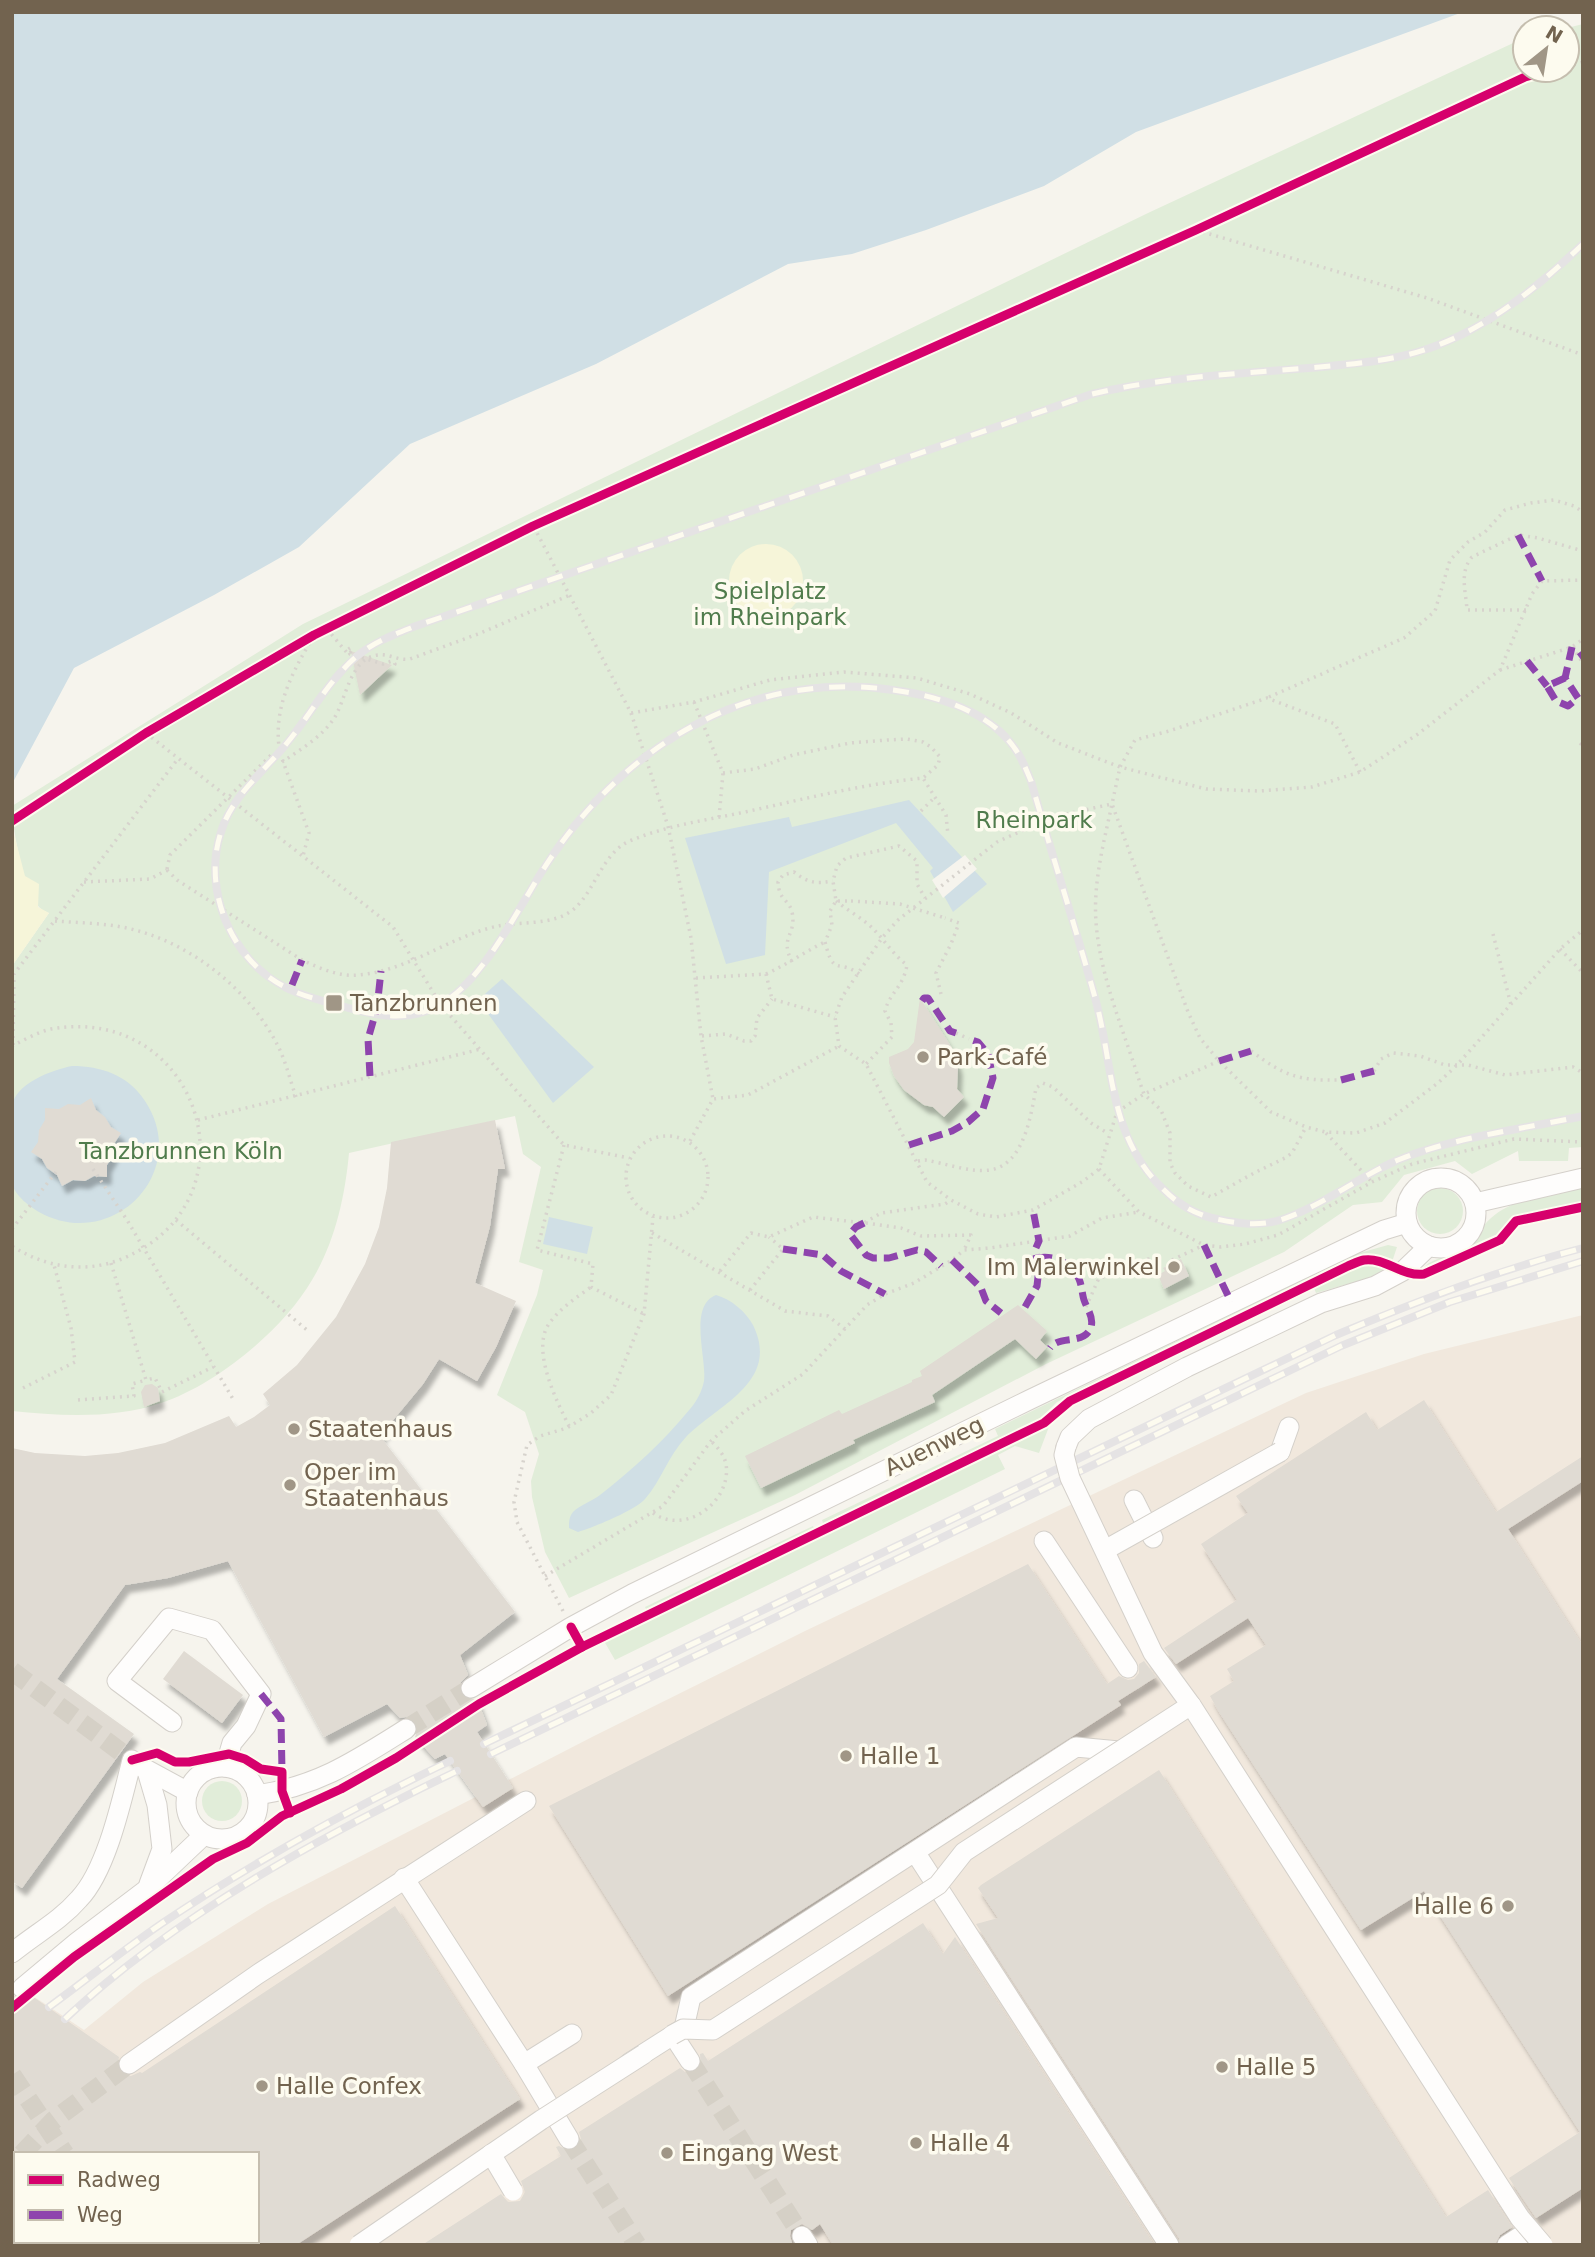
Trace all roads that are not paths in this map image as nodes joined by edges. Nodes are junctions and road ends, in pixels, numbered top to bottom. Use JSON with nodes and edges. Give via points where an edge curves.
{"nodes":[{"id":1,"x":1583,"y":1178,"type":"edge"},
{"id":2,"x":1475,"y":1203,"type":"junction"},
{"id":3,"x":1406,"y":1223,"type":"junction"},
{"id":4,"x":1429,"y":1246,"type":"junction"},
{"id":5,"x":1289,"y":1427,"type":"dead end"},
{"id":6,"x":1133,"y":1500,"type":"dead end"},
{"id":7,"x":1153,"y":1538,"type":"dead end"},
{"id":8,"x":1044,"y":1541,"type":"dead end"},
{"id":9,"x":1105,"y":1550,"type":"junction"},
{"id":10,"x":1128,"y":1668,"type":"dead end"},
{"id":11,"x":471,"y":1688,"type":"tunnel mouth"},
{"id":12,"x":1191,"y":1706,"type":"junction"},
{"id":13,"x":173,"y":1722,"type":"dead end"},
{"id":14,"x":406,"y":1729,"type":"tunnel mouth"},
{"id":15,"x":1119,"y":1751,"type":"junction"},
{"id":16,"x":133,"y":1761,"type":"junction"},
{"id":17,"x":225,"y":1768,"type":"junction"},
{"id":18,"x":188,"y":1792,"type":"junction"},
{"id":19,"x":257,"y":1796,"type":"junction"},
{"id":20,"x":526,"y":1801,"type":"dead end"},
{"id":21,"x":204,"y":1835,"type":"junction"},
{"id":22,"x":915,"y":1852,"type":"junction"},
{"id":23,"x":964,"y":1852,"type":"junction"},
{"id":24,"x":404,"y":1878,"type":"junction"},
{"id":25,"x":938,"y":1885,"type":"junction"},
{"id":26,"x":147,"y":1889,"type":"junction"},
{"id":27,"x":12,"y":1952,"type":"edge"},
{"id":28,"x":22,"y":1988,"type":"dead end"},
{"id":29,"x":678,"y":2031,"type":"junction"},
{"id":30,"x":572,"y":2034,"type":"dead end"},
{"id":31,"x":1408,"y":2043,"type":"junction"},
{"id":32,"x":690,"y":2061,"type":"tunnel mouth"},
{"id":33,"x":129,"y":2064,"type":"tunnel mouth"},
{"id":34,"x":524,"y":2064,"type":"junction"},
{"id":35,"x":553,"y":2112,"type":"junction"},
{"id":36,"x":569,"y":2139,"type":"tunnel mouth"},
{"id":37,"x":491,"y":2154,"type":"junction"},
{"id":38,"x":514,"y":2193,"type":"dead end"},
{"id":39,"x":1531,"y":2231,"type":"edge"},
{"id":40,"x":358,"y":2245,"type":"edge"},
{"id":41,"x":1169,"y":2245,"type":"edge"},
{"id":42,"x":1507,"y":2245,"type":"edge"}],
"edges":[{"from":1,"to":2,"type":"street"},
{"from":2,"to":3,"type":"street","via":[[1460,1183],[1449,1178],[1425,1181],[1408,1198]]},
{"from":2,"to":4,"type":"street","via":[[1474,1224],[1461,1242]]},
{"from":3,"to":4,"type":"street","via":[[1415,1237]]},
{"from":3,"to":11,"type":"street","name":"Auenweg","via":[[1088,1371],[632,1594]]},
{"from":4,"to":9,"type":"street","bridge":true,"via":[[1403,1271],[1375,1286],[1321,1303],[1187,1367],[1078,1428],[1064,1455],[1070,1478]]},
{"from":5,"to":9,"type":"street","bridge":true,"via":[[1280,1452]]},
{"from":6,"to":7,"type":"street"},
{"from":8,"to":10,"type":"street"},
{"from":9,"to":12,"type":"street","bridge":true,"via":[[1153,1653]]},
{"from":12,"to":23,"type":"street","bridge":true},
{"from":12,"to":31,"type":"street","bridge":true},
{"from":13,"to":17,"type":"street","via":[[117,1681],[169,1618],[212,1630],[261,1694],[232,1744]]},
{"from":14,"to":19,"type":"street","via":[[343,1769]]},
{"from":15,"to":22,"type":"street","via":[[1076,1747]]},
{"from":15,"to":23,"type":"street"},
{"from":15,"to":31,"type":"street","via":[[1191,1705]]},
{"from":16,"to":18,"type":"street"},
{"from":16,"to":26,"type":"street","via":[[157,1805],[162,1849]]},
{"from":16,"to":27,"type":"street","via":[[91,1885],[58,1920]]},
{"from":17,"to":18,"type":"street","via":[[202,1773]]},
{"from":17,"to":19,"type":"street","via":[[240,1772]]},
{"from":18,"to":21,"type":"street","via":[[188,1816]]},
{"from":19,"to":21,"type":"street","via":[[255,1819],[239,1836],[216,1839]]},
{"from":20,"to":24,"type":"street"},
{"from":21,"to":26,"type":"street"},
{"from":22,"to":25,"type":"street"},
{"from":22,"to":29,"type":"street","via":[[691,1997]]},
{"from":23,"to":25,"type":"street"},
{"from":23,"to":37,"type":"street","bridge":true,"via":[[938,1885],[713,2030],[683,2029]]},
{"from":24,"to":33,"type":"street"},
{"from":24,"to":34,"type":"street"},
{"from":25,"to":29,"type":"street","via":[[713,2029]]},
{"from":25,"to":41,"type":"street"},
{"from":26,"to":28,"type":"street"},
{"from":29,"to":32,"type":"street"},
{"from":29,"to":35,"type":"street"},
{"from":30,"to":34,"type":"street"},
{"from":31,"to":39,"type":"street","bridge":true},
{"from":34,"to":35,"type":"street"},
{"from":35,"to":36,"type":"street"},
{"from":35,"to":37,"type":"street"},
{"from":37,"to":38,"type":"street","bridge":true},
{"from":37,"to":40,"type":"street","bridge":true},
{"from":39,"to":42,"type":"street"}]}
